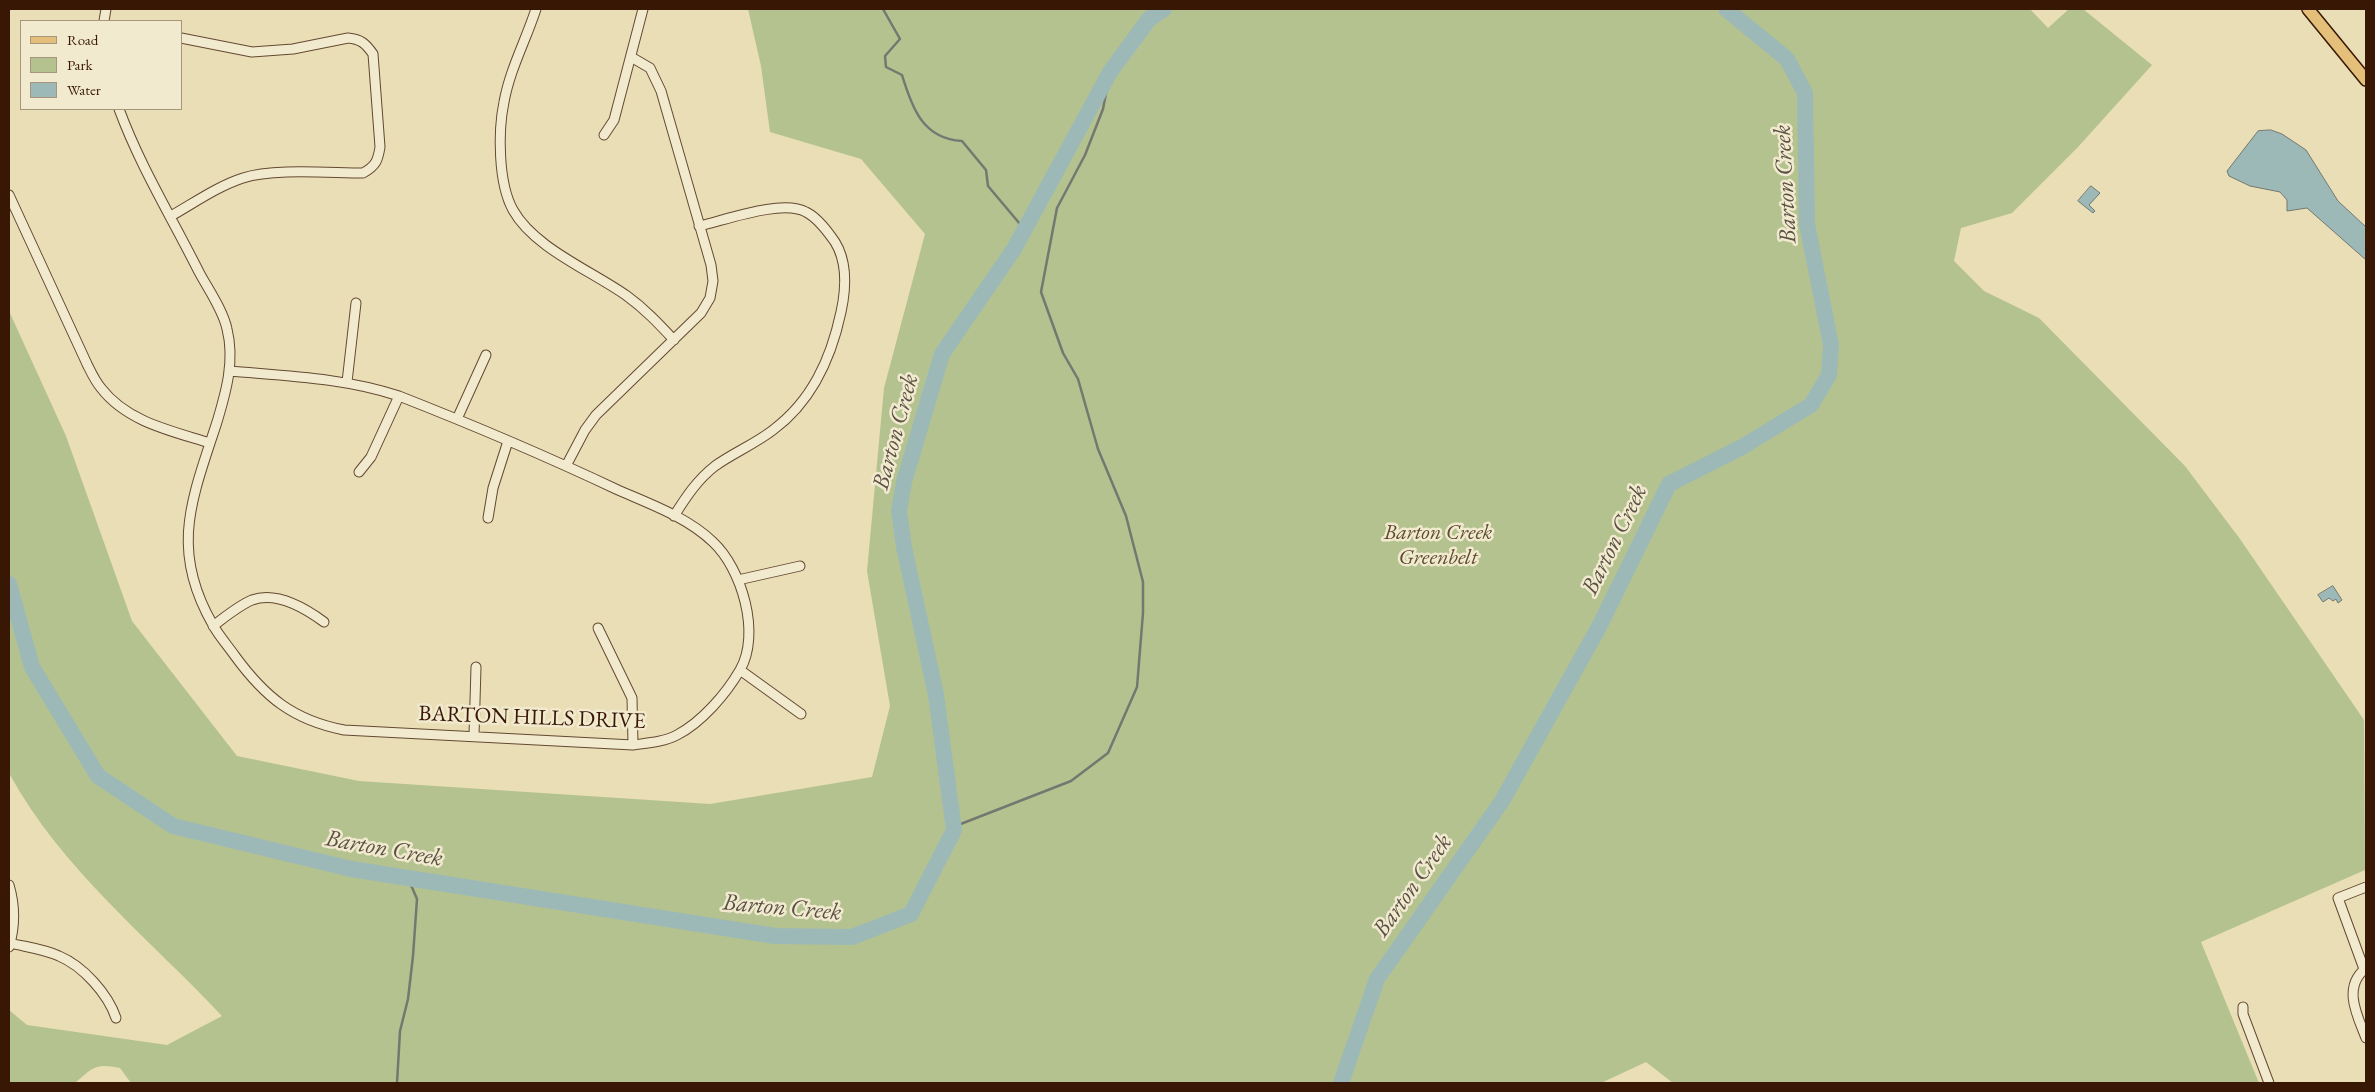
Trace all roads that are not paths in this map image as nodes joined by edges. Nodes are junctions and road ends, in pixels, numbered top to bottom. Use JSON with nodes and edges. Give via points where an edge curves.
{"nodes":[{"id":1,"x":536,"y":9,"type":"edge"},
{"id":2,"x":643,"y":9,"type":"edge"},
{"id":3,"x":2308,"y":9,"type":"edge"},
{"id":4,"x":182,"y":38,"type":"edge"},
{"id":5,"x":631,"y":57,"type":"junction"},
{"id":6,"x":2366,"y":80,"type":"edge"},
{"id":7,"x":120,"y":110,"type":"edge"},
{"id":8,"x":604,"y":135,"type":"dead end"},
{"id":9,"x":9,"y":195,"type":"edge"},
{"id":10,"x":171,"y":216,"type":"junction"},
{"id":11,"x":699,"y":226,"type":"junction"},
{"id":12,"x":356,"y":302,"type":"dead end"},
{"id":13,"x":674,"y":340,"type":"junction"},
{"id":14,"x":486,"y":355,"type":"dead end"},
{"id":15,"x":230,"y":371,"type":"junction"},
{"id":16,"x":346,"y":382,"type":"junction"},
{"id":17,"x":399,"y":396,"type":"junction"},
{"id":18,"x":457,"y":419,"type":"junction"},
{"id":19,"x":508,"y":441,"type":"junction"},
{"id":20,"x":210,"y":443,"type":"junction"},
{"id":21,"x":566,"y":466,"type":"junction"},
{"id":22,"x":359,"y":472,"type":"dead end"},
{"id":23,"x":674,"y":516,"type":"junction"},
{"id":24,"x":488,"y":518,"type":"dead end"},
{"id":25,"x":800,"y":566,"type":"dead end"},
{"id":26,"x":738,"y":580,"type":"junction"},
{"id":27,"x":324,"y":622,"type":"dead end"},
{"id":28,"x":213,"y":626,"type":"junction"},
{"id":29,"x":598,"y":628,"type":"dead end"},
{"id":30,"x":476,"y":666,"type":"dead end"},
{"id":31,"x":740,"y":670,"type":"junction"},
{"id":32,"x":801,"y":714,"type":"dead end"},
{"id":33,"x":474,"y":735,"type":"junction"},
{"id":34,"x":633,"y":745,"type":"junction"},
{"id":35,"x":9,"y":885,"type":"edge"},
{"id":36,"x":2366,"y":887,"type":"edge"},
{"id":37,"x":10,"y":945,"type":"edge"},
{"id":38,"x":2365,"y":969,"type":"edge"},
{"id":39,"x":2243,"y":1007,"type":"dead end"},
{"id":40,"x":116,"y":1018,"type":"dead end"},
{"id":41,"x":2366,"y":1038,"type":"edge"},
{"id":42,"x":2269,"y":1083,"type":"edge"}],
"edges":[{"from":1,"to":13,"type":"street","via":[[511,72],[500,124],[501,162],[512,210],[541,241],[628,297]]},
{"from":2,"to":5,"type":"street"},
{"from":3,"to":6,"type":"main road"},
{"from":4,"to":10,"type":"street","via":[[252,52],[358,39],[373,54],[380,147],[378,160],[372,169],[364,173],[245,177]]},
{"from":5,"to":8,"type":"street","via":[[614,120]]},
{"from":5,"to":11,"type":"street","via":[[650,68],[661,91]]},
{"from":7,"to":10,"type":"street","name":"BARTON HILLS DRIVE","via":[[133,147]]},
{"from":9,"to":20,"type":"street","via":[[100,388],[135,417]]},
{"from":10,"to":15,"type":"street","name":"BARTON HILLS DRIVE","via":[[227,328]]},
{"from":11,"to":13,"type":"street","via":[[711,265],[710,298],[701,314]]},
{"from":11,"to":23,"type":"street","via":[[773,208],[806,212],[836,244],[844,265],[846,285],[836,338],[824,370],[800,407],[772,431],[715,466],[700,479]]},
{"from":12,"to":16,"type":"street"},
{"from":13,"to":21,"type":"street","via":[[596,416]]},
{"from":14,"to":18,"type":"street"},
{"from":15,"to":16,"type":"street","name":"BARTON HILLS DRIVE"},
{"from":15,"to":20,"type":"street","name":"BARTON HILLS DRIVE"},
{"from":16,"to":17,"type":"street","name":"BARTON HILLS DRIVE"},
{"from":17,"to":18,"type":"street","name":"BARTON HILLS DRIVE"},
{"from":17,"to":22,"type":"street","via":[[371,457]]},
{"from":18,"to":19,"type":"street","name":"BARTON HILLS DRIVE"},
{"from":19,"to":21,"type":"street","name":"BARTON HILLS DRIVE"},
{"from":19,"to":24,"type":"street","via":[[493,488]]},
{"from":20,"to":28,"type":"street","name":"BARTON HILLS DRIVE","via":[[189,518],[187,550],[193,579]]},
{"from":21,"to":23,"type":"street","name":"BARTON HILLS DRIVE"},
{"from":23,"to":26,"type":"street","name":"BARTON HILLS DRIVE","via":[[712,540],[727,556]]},
{"from":25,"to":26,"type":"street"},
{"from":26,"to":31,"type":"street","name":"BARTON HILLS DRIVE","via":[[750,632]]},
{"from":27,"to":28,"type":"street","via":[[304,607],[262,598],[252,600]]},
{"from":28,"to":33,"type":"street","name":"BARTON HILLS DRIVE","via":[[260,687],[286,710],[306,719],[344,730]]},
{"from":29,"to":34,"type":"street","via":[[632,698]]},
{"from":30,"to":33,"type":"street"},
{"from":31,"to":32,"type":"street"},
{"from":31,"to":34,"type":"street","name":"BARTON HILLS DRIVE","via":[[712,707],[677,735]]},
{"from":33,"to":34,"type":"street","name":"BARTON HILLS DRIVE"},
{"from":35,"to":37,"type":"street","via":[[14,926]]},
{"from":36,"to":38,"type":"street","via":[[2338,898]]},
{"from":37,"to":40,"type":"street","via":[[59,956],[73,964],[112,1004]]},
{"from":38,"to":41,"type":"street","via":[[2353,989],[2352,1000]]},
{"from":39,"to":42,"type":"street","via":[[2242,1014]]}]}
